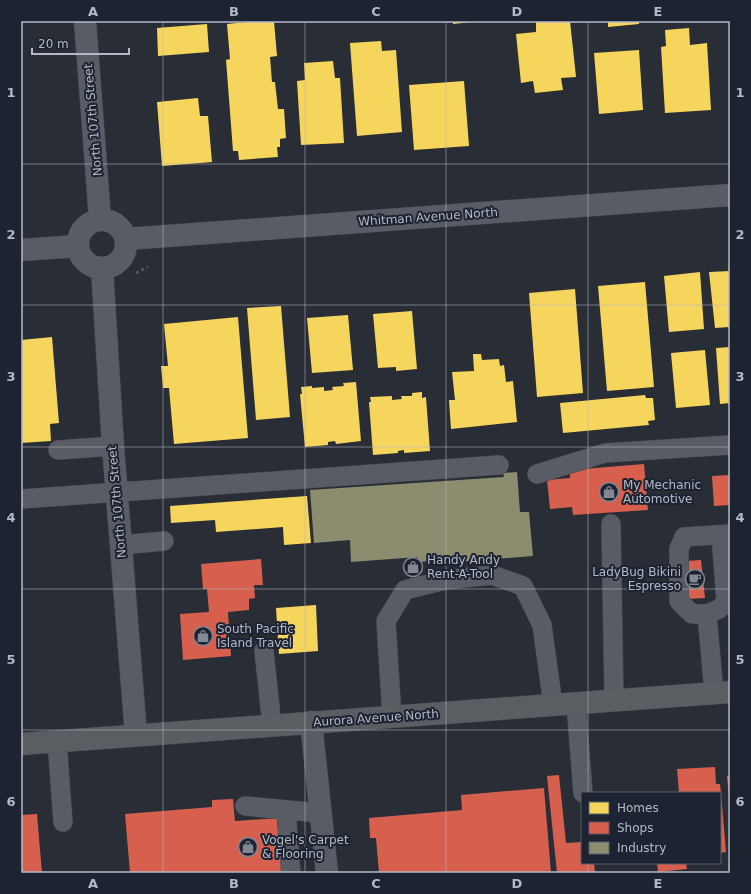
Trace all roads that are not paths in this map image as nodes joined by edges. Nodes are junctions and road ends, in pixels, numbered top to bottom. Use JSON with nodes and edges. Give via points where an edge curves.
{"nodes":[{"id":1,"x":85,"y":21,"type":"edge"},
{"id":2,"x":730,"y":194,"type":"edge"},
{"id":3,"x":100,"y":219,"type":"junction"},
{"id":4,"x":126,"y":239,"type":"junction"},
{"id":5,"x":78,"y":246,"type":"junction"},
{"id":6,"x":21,"y":250,"type":"edge"},
{"id":7,"x":102,"y":268,"type":"junction"},
{"id":8,"x":730,"y":445,"type":"edge"},
{"id":9,"x":112,"y":446,"type":"junction"},
{"id":10,"x":58,"y":450,"type":"dead end"},
{"id":11,"x":499,"y":465,"type":"dead end"},
{"id":12,"x":537,"y":474,"type":"dead end"},
{"id":13,"x":116,"y":492,"type":"junction"},
{"id":14,"x":21,"y":499,"type":"edge"},
{"id":15,"x":611,"y":524,"type":"dead end"},
{"id":16,"x":726,"y":534,"type":"edge"},
{"id":17,"x":164,"y":541,"type":"dead end"},
{"id":18,"x":120,"y":545,"type":"junction"},
{"id":19,"x":707,"y":614,"type":"junction"},
{"id":20,"x":264,"y":651,"type":"dead end"},
{"id":21,"x":722,"y":692,"type":"edge"},
{"id":22,"x":614,"y":700,"type":"junction"},
{"id":23,"x":576,"y":704,"type":"junction"},
{"id":24,"x":553,"y":705,"type":"junction"},
{"id":25,"x":392,"y":717,"type":"junction"},
{"id":26,"x":311,"y":722,"type":"junction"},
{"id":27,"x":272,"y":726,"type":"junction"},
{"id":28,"x":136,"y":735,"type":"junction"},
{"id":29,"x":57,"y":741,"type":"junction"},
{"id":30,"x":21,"y":744,"type":"edge"},
{"id":31,"x":583,"y":792,"type":"edge"},
{"id":32,"x":245,"y":806,"type":"dead end"},
{"id":33,"x":286,"y":810,"type":"junction"},
{"id":34,"x":320,"y":812,"type":"junction"},
{"id":35,"x":63,"y":822,"type":"dead end"},
{"id":36,"x":291,"y":873,"type":"edge"},
{"id":37,"x":326,"y":873,"type":"edge"}],
"edges":[{"from":1,"to":3,"type":"street","name":"North 107th Street"},
{"from":2,"to":4,"type":"street","name":"Whitman Avenue North"},
{"from":3,"to":4,"type":"street","via":[[116,224],[122,229]]},
{"from":3,"to":5,"type":"street","via":[[86,226],[81,233]]},
{"from":4,"to":7,"type":"street","via":[[126,251],[122,258],[110,267]]},
{"from":5,"to":6,"type":"street"},
{"from":5,"to":7,"type":"street","via":[[82,257],[88,263]]},
{"from":7,"to":9,"type":"street","name":"North 107th Street"},
{"from":8,"to":12,"type":"lane","via":[[605,453]]},
{"from":9,"to":10,"type":"lane"},
{"from":9,"to":13,"type":"street","name":"North 107th Street"},
{"from":11,"to":13,"type":"lane"},
{"from":13,"to":14,"type":"lane"},
{"from":13,"to":18,"type":"street","name":"North 107th Street"},
{"from":15,"to":22,"type":"lane"},
{"from":16,"to":19,"type":"lane","via":[[726,602],[719,609]]},
{"from":16,"to":19,"type":"lane","via":[[684,538],[679,549],[679,602],[692,614]]},
{"from":17,"to":18,"type":"lane"},
{"from":18,"to":28,"type":"street","name":"North 107th Street"},
{"from":19,"to":21,"type":"lane"},
{"from":20,"to":27,"type":"lane"},
{"from":21,"to":22,"type":"highway","name":"Aurora Avenue North"},
{"from":22,"to":23,"type":"highway","name":"Aurora Avenue North"},
{"from":23,"to":24,"type":"highway","name":"Aurora Avenue North"},
{"from":23,"to":31,"type":"lane"},
{"from":24,"to":25,"type":"highway","name":"Aurora Avenue North"},
{"from":24,"to":25,"type":"lane","via":[[542,625],[536,612],[523,586],[492,575],[445,580],[405,590],[386,621]]},
{"from":25,"to":26,"type":"highway","name":"Aurora Avenue North"},
{"from":26,"to":27,"type":"highway","name":"Aurora Avenue North"},
{"from":26,"to":34,"type":"street"},
{"from":27,"to":28,"type":"highway","name":"Aurora Avenue North"},
{"from":28,"to":29,"type":"highway","name":"Aurora Avenue North"},
{"from":29,"to":30,"type":"highway","name":"Aurora Avenue North"},
{"from":29,"to":35,"type":"lane"},
{"from":32,"to":33,"type":"lane"},
{"from":33,"to":34,"type":"lane"},
{"from":33,"to":36,"type":"lane"},
{"from":34,"to":37,"type":"street"}]}
